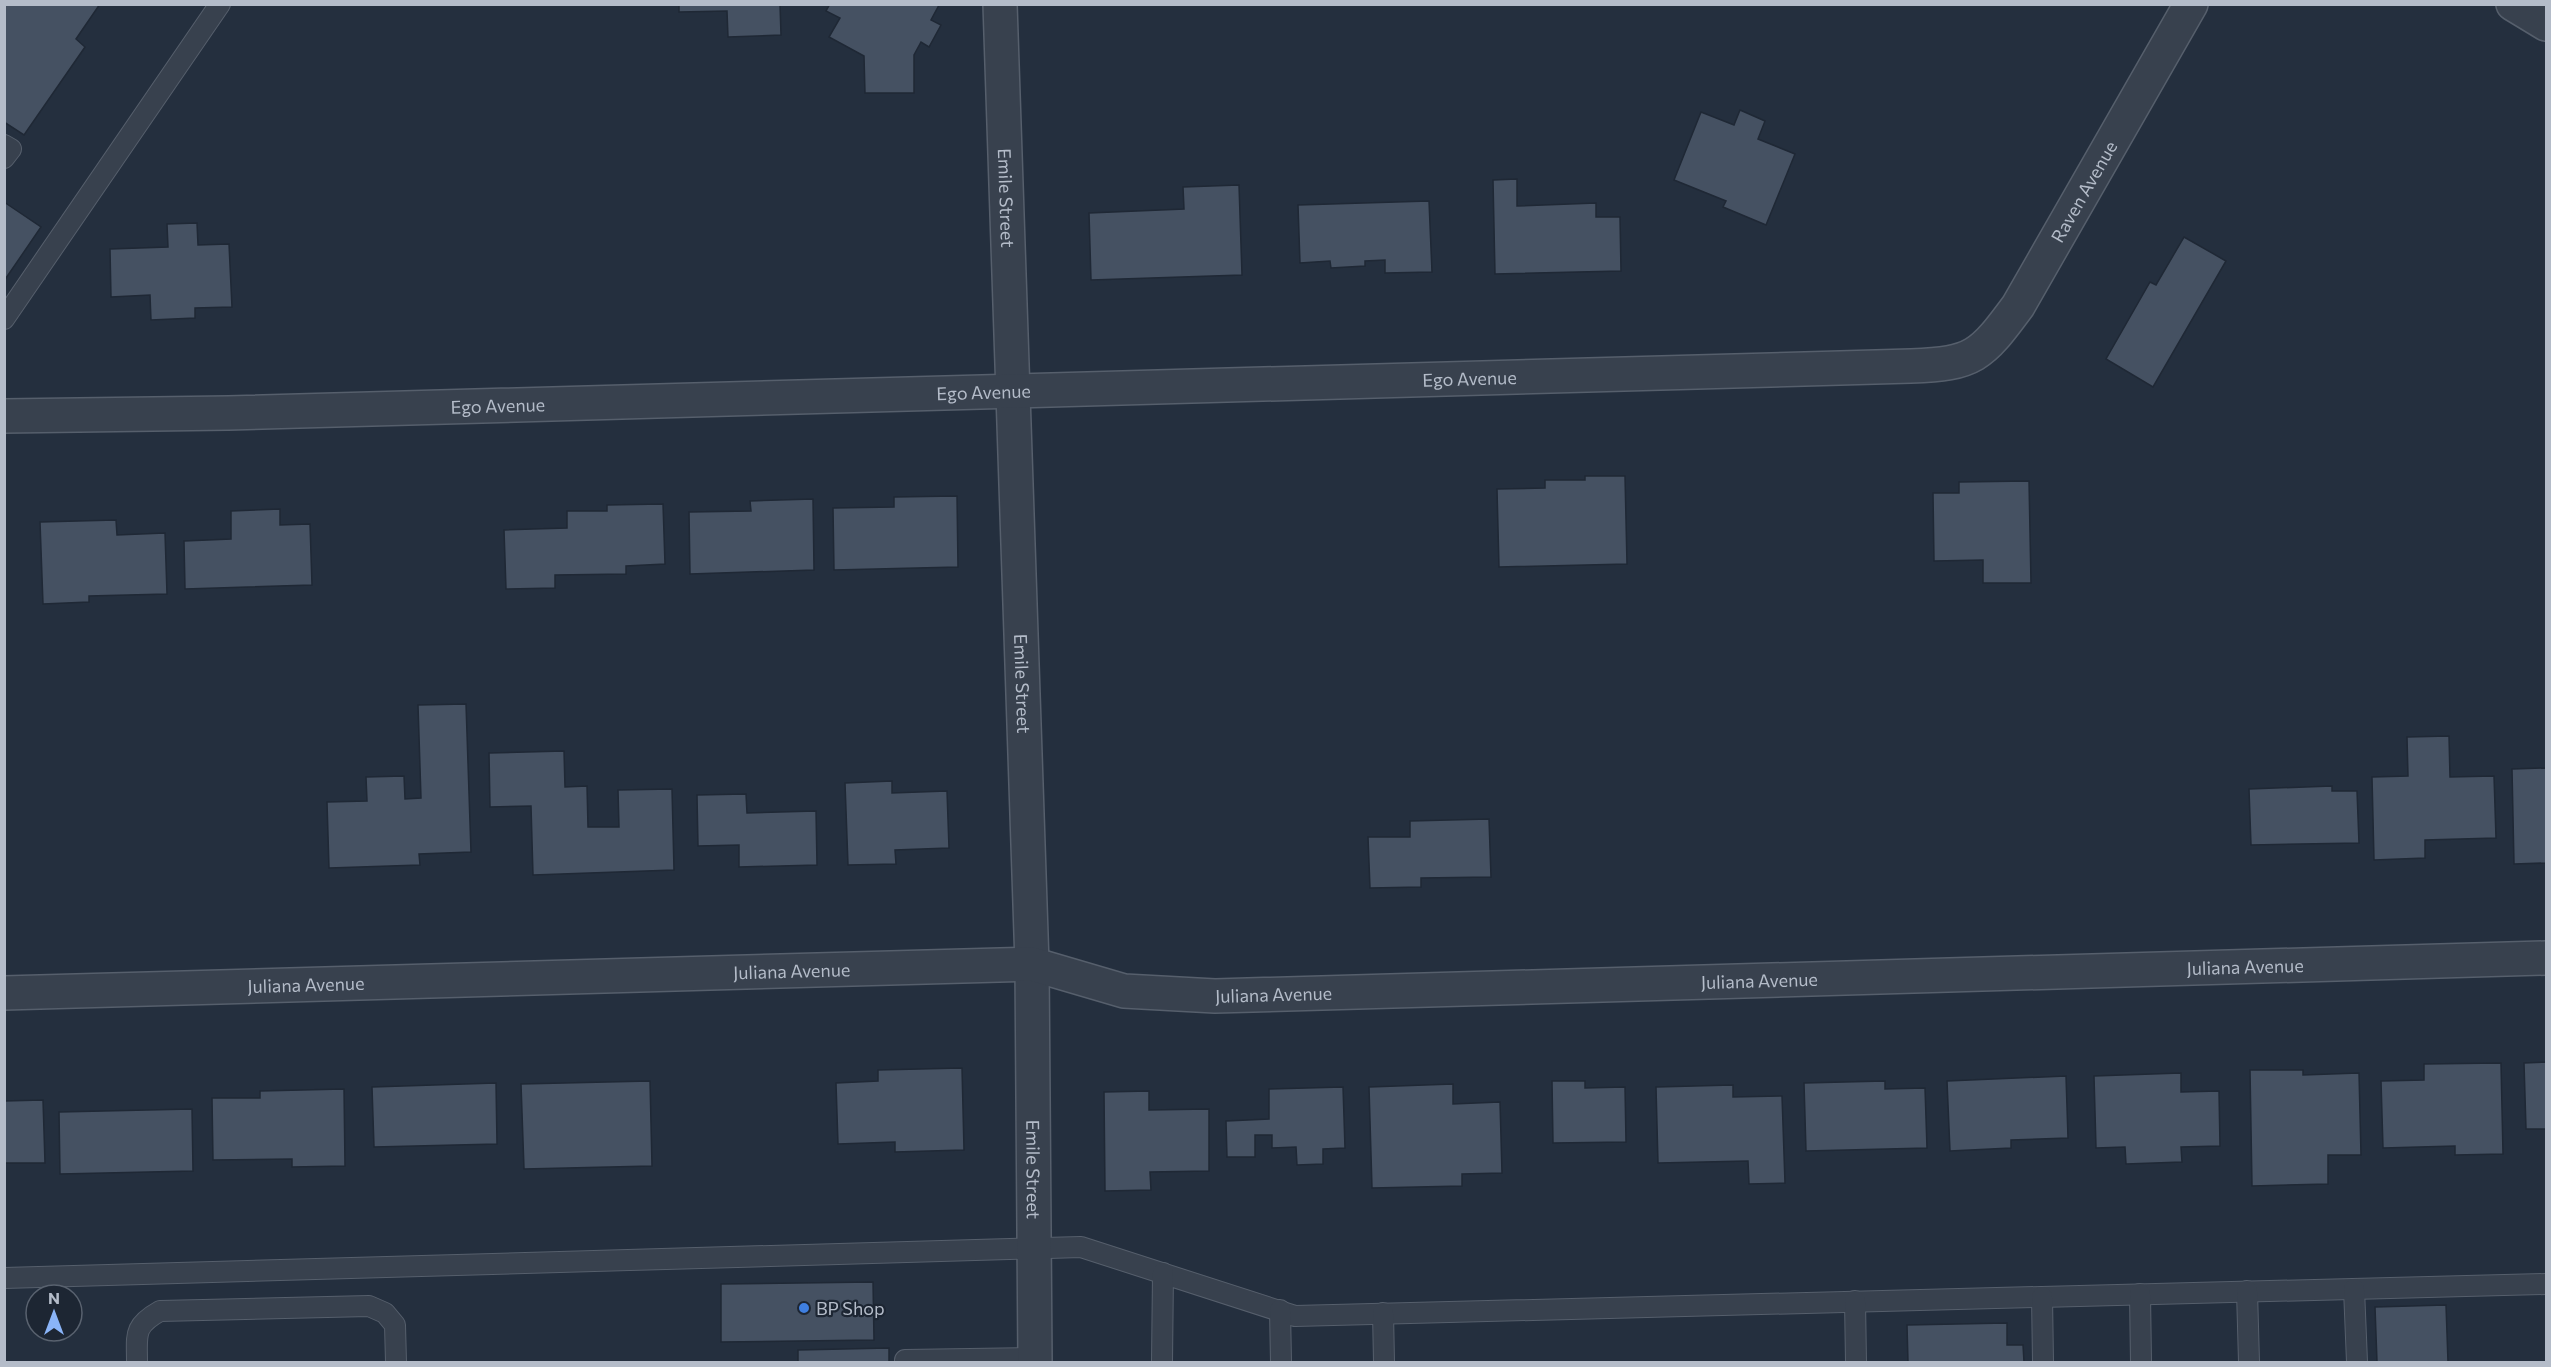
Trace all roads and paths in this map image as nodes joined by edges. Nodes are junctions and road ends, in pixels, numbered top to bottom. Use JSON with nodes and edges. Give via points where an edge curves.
{"nodes":[{"id":1,"x":220,"y":4,"type":"edge"},
{"id":2,"x":1000,"y":4,"type":"edge"},
{"id":3,"x":2191,"y":4,"type":"edge"},
{"id":4,"x":2513,"y":4,"type":"edge"},
{"id":5,"x":2547,"y":24,"type":"edge"},
{"id":6,"x":4,"y":145,"type":"edge"},
{"id":7,"x":4,"y":158,"type":"edge"},
{"id":8,"x":4,"y":319,"type":"edge"},
{"id":9,"x":1961,"y":362,"type":"joint"},
{"id":10,"x":1011,"y":389,"type":"junction"},
{"id":11,"x":4,"y":416,"type":"edge"},
{"id":12,"x":2547,"y":958,"type":"edge"},
{"id":13,"x":1032,"y":964,"type":"junction"},
{"id":14,"x":4,"y":993,"type":"edge"},
{"id":15,"x":1034,"y":1248,"type":"junction"},
{"id":16,"x":1163,"y":1273,"type":"junction"},
{"id":17,"x":4,"y":1278,"type":"edge"},
{"id":18,"x":2547,"y":1284,"type":"edge"},
{"id":19,"x":2354,"y":1289,"type":"junction"},
{"id":20,"x":2247,"y":1291,"type":"junction"},
{"id":21,"x":2140,"y":1294,"type":"junction"},
{"id":22,"x":2042,"y":1297,"type":"junction"},
{"id":23,"x":1855,"y":1301,"type":"junction"},
{"id":24,"x":1280,"y":1310,"type":"junction"},
{"id":25,"x":1383,"y":1313,"type":"junction"},
{"id":26,"x":1034,"y":1360,"type":"edge"},
{"id":27,"x":900,"y":1361,"type":"edge"},
{"id":28,"x":137,"y":1362,"type":"edge"},
{"id":29,"x":396,"y":1362,"type":"edge"},
{"id":30,"x":1162,"y":1362,"type":"edge"},
{"id":31,"x":1281,"y":1362,"type":"edge"},
{"id":32,"x":1384,"y":1362,"type":"edge"},
{"id":33,"x":1856,"y":1362,"type":"edge"},
{"id":34,"x":2043,"y":1362,"type":"edge"},
{"id":35,"x":2141,"y":1362,"type":"edge"},
{"id":36,"x":2249,"y":1362,"type":"edge"},
{"id":37,"x":2357,"y":1362,"type":"edge"}],
"edges":[{"from":1,"to":8,"type":"lane"},
{"from":2,"to":10,"type":"street","name":"Emile Street"},
{"from":3,"to":9,"type":"street","name":"Raven Avenue","via":[[2018,306],[1988,345]]},
{"from":4,"to":5,"type":"street"},
{"from":6,"to":7,"type":"lane","via":[[11,149]]},
{"from":9,"to":10,"type":"street","name":"Ego Avenue"},
{"from":10,"to":11,"type":"street","name":"Ego Avenue","via":[[228,413]]},
{"from":10,"to":13,"type":"street","name":"Emile Street"},
{"from":12,"to":13,"type":"street","name":"Juliana Avenue","via":[[1215,996],[1124,992]]},
{"from":13,"to":14,"type":"street","name":"Juliana Avenue"},
{"from":13,"to":15,"type":"street","name":"Emile Street"},
{"from":15,"to":16,"type":"lane","via":[[1082,1247]]},
{"from":15,"to":17,"type":"lane"},
{"from":15,"to":26,"type":"street","name":"Emile Street"},
{"from":16,"to":24,"type":"lane"},
{"from":16,"to":30,"type":"lane"},
{"from":18,"to":19,"type":"lane"},
{"from":19,"to":20,"type":"lane"},
{"from":19,"to":37,"type":"lane"},
{"from":20,"to":21,"type":"lane"},
{"from":20,"to":36,"type":"lane"},
{"from":21,"to":22,"type":"lane"},
{"from":21,"to":35,"type":"lane"},
{"from":22,"to":23,"type":"lane"},
{"from":22,"to":34,"type":"lane"},
{"from":23,"to":25,"type":"lane"},
{"from":23,"to":33,"type":"lane"},
{"from":24,"to":25,"type":"lane","via":[[1295,1316]]},
{"from":24,"to":31,"type":"lane"},
{"from":25,"to":32,"type":"lane"},
{"from":26,"to":27,"type":"lane"},
{"from":28,"to":29,"type":"lane","via":[[136,1332],[144,1320],[160,1311],[369,1306],[385,1313],[395,1325]]}]}
